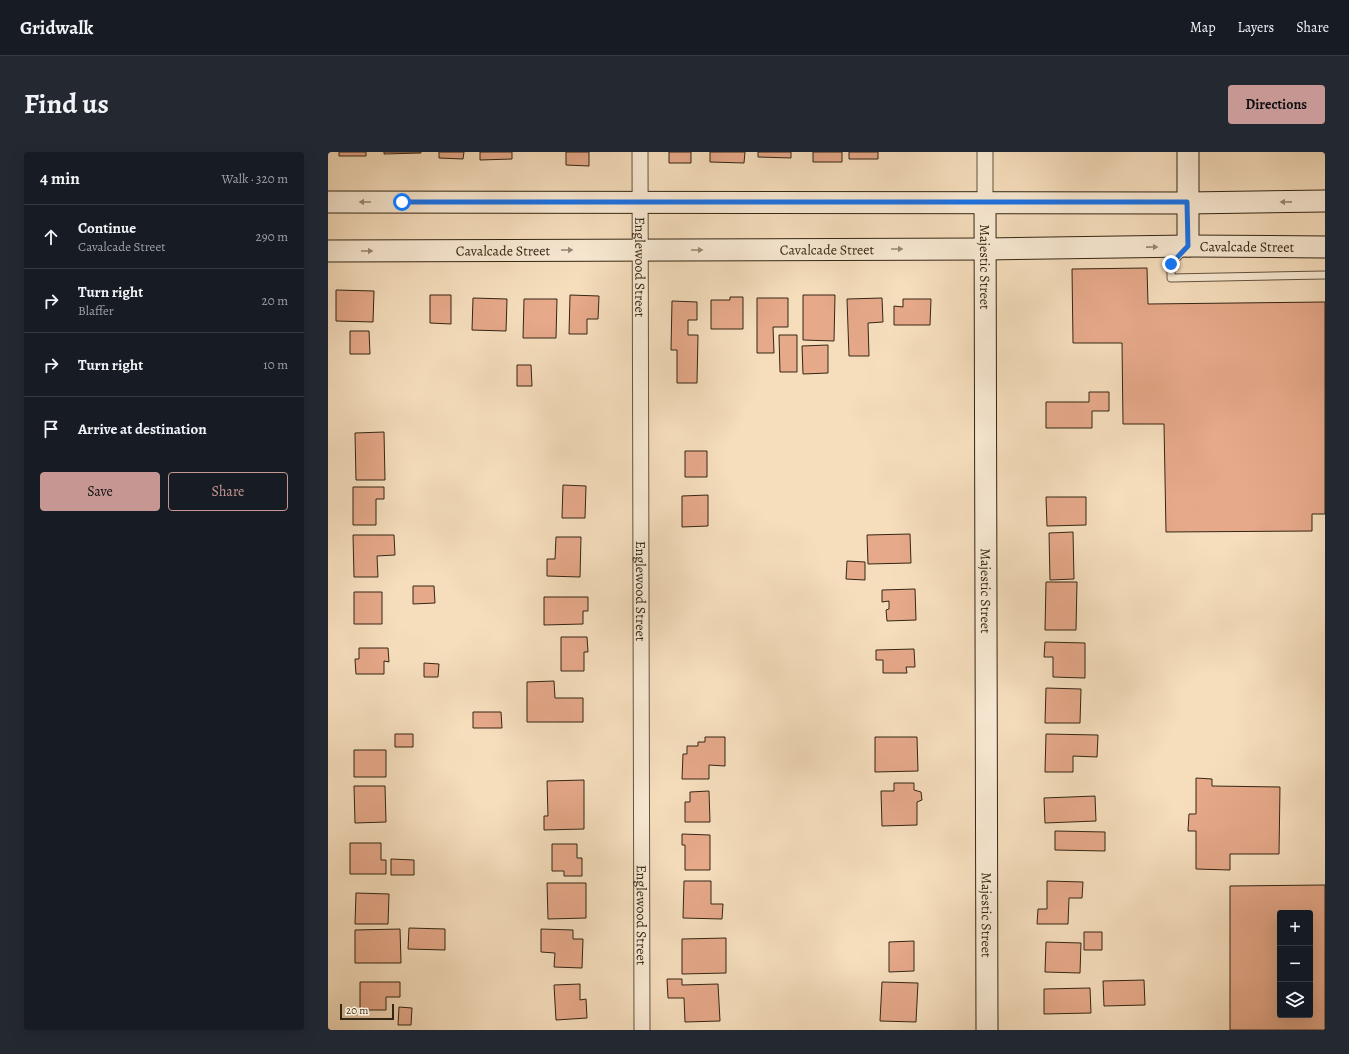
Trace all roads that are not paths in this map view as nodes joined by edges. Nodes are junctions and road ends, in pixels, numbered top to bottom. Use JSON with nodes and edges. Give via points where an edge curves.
{"nodes":[{"id":1,"x":640,"y":152,"type":"edge"},
{"id":2,"x":985,"y":152,"type":"edge"},
{"id":3,"x":1188,"y":152,"type":"edge"},
{"id":4,"x":1325,"y":201,"type":"edge"},
{"id":5,"x":328,"y":202,"type":"edge"},
{"id":6,"x":640,"y":202,"type":"junction"},
{"id":7,"x":985,"y":202,"type":"junction"},
{"id":8,"x":1187,"y":202,"type":"junction"},
{"id":9,"x":1188,"y":246,"type":"junction"},
{"id":10,"x":1325,"y":247,"type":"edge"},
{"id":11,"x":985,"y":249,"type":"junction"},
{"id":12,"x":640,"y":250,"type":"junction"},
{"id":13,"x":328,"y":251,"type":"edge"},
{"id":14,"x":1325,"y":275,"type":"edge"},
{"id":15,"x":642,"y":1030,"type":"edge"},
{"id":16,"x":987,"y":1030,"type":"edge"}],
"edges":[{"from":1,"to":6,"type":"street","name":"Englewood Street"},
{"from":2,"to":7,"type":"street","name":"Majestic Street"},
{"from":3,"to":8,"type":"main road"},
{"from":4,"to":8,"type":"main road","one_way":true},
{"from":6,"to":5,"type":"main road","one_way":true},
{"from":6,"to":7,"type":"main road"},
{"from":6,"to":12,"type":"street","name":"Englewood Street"},
{"from":7,"to":8,"type":"main road"},
{"from":7,"to":11,"type":"main road","name":"Majestic Street"},
{"from":8,"to":9,"type":"main road"},
{"from":9,"to":10,"type":"main road","name":"Cavalcade Street"},
{"from":11,"to":9,"type":"main road","name":"Cavalcade Street","one_way":true},
{"from":9,"to":14,"type":"lane","via":[[1171,264],[1171,278]]},
{"from":12,"to":11,"type":"main road","name":"Cavalcade Street","one_way":true},
{"from":11,"to":16,"type":"main road","name":"Majestic Street"},
{"from":13,"to":12,"type":"main road","name":"Cavalcade Street","one_way":true},
{"from":12,"to":15,"type":"street","name":"Englewood Street"}]}
